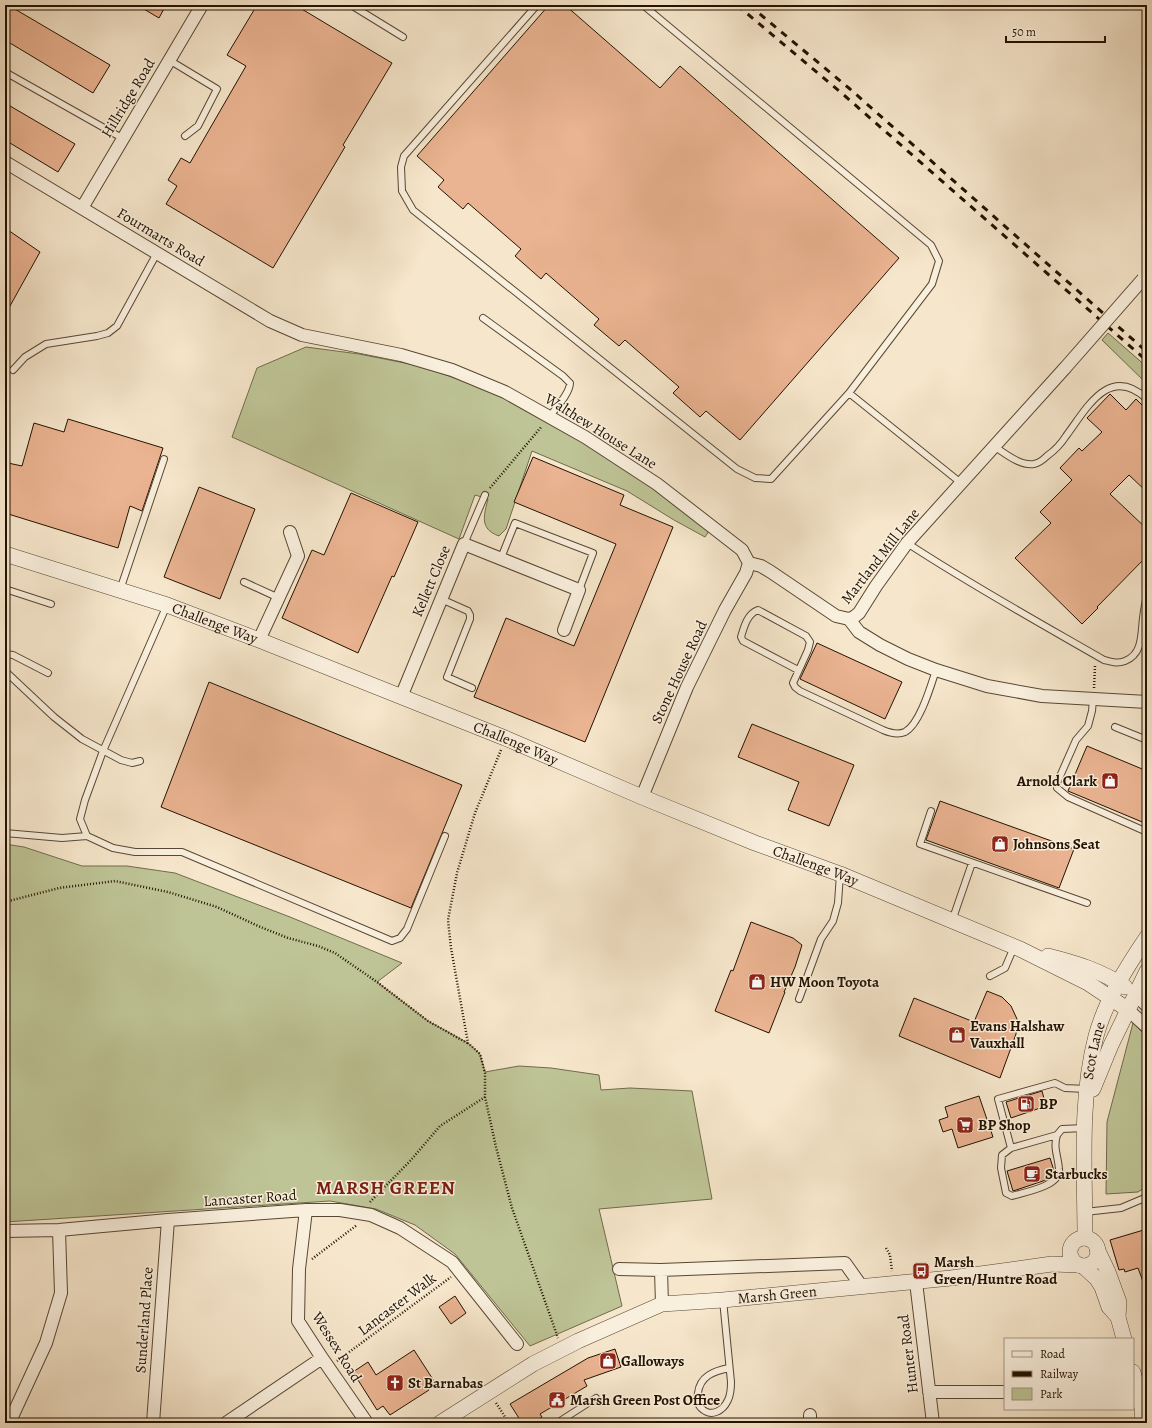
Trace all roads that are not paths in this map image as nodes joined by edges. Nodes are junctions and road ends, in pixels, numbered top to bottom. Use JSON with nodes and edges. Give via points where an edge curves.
{"nodes":[{"id":1,"x":202,"y":5,"type":"edge"},
{"id":2,"x":351,"y":5,"type":"edge"},
{"id":3,"x":537,"y":5,"type":"edge"},
{"id":4,"x":643,"y":5,"type":"edge"},
{"id":5,"x":403,"y":37,"type":"dead end"},
{"id":6,"x":169,"y":60,"type":"junction"},
{"id":7,"x":5,"y":72,"type":"edge"},
{"id":8,"x":185,"y":136,"type":"dead end"},
{"id":9,"x":122,"y":138,"type":"junction"},
{"id":10,"x":5,"y":162,"type":"edge"},
{"id":11,"x":82,"y":208,"type":"junction"},
{"id":12,"x":157,"y":253,"type":"junction"},
{"id":13,"x":1145,"y":277,"type":"edge"},
{"id":14,"x":483,"y":318,"type":"dead end"},
{"id":15,"x":302,"y":335,"type":"joint"},
{"id":16,"x":13,"y":370,"type":"dead end"},
{"id":17,"x":849,"y":392,"type":"junction"},
{"id":18,"x":1147,"y":400,"type":"edge"},
{"id":19,"x":550,"y":416,"type":"junction"},
{"id":20,"x":995,"y":447,"type":"junction"},
{"id":21,"x":164,"y":459,"type":"dead end"},
{"id":22,"x":961,"y":483,"type":"junction"},
{"id":23,"x":485,"y":495,"type":"road end"},
{"id":24,"x":290,"y":532,"type":"dead end"},
{"id":25,"x":907,"y":543,"type":"junction"},
{"id":26,"x":464,"y":544,"type":"junction"},
{"id":27,"x":5,"y":554,"type":"edge"},
{"id":28,"x":501,"y":558,"type":"junction"},
{"id":29,"x":749,"y":562,"type":"junction"},
{"id":30,"x":244,"y":582,"type":"dead end"},
{"id":31,"x":5,"y":589,"type":"edge"},
{"id":32,"x":120,"y":590,"type":"junction"},
{"id":33,"x":579,"y":590,"type":"junction"},
{"id":34,"x":1147,"y":596,"type":"edge"},
{"id":35,"x":279,"y":598,"type":"junction"},
{"id":36,"x":441,"y":599,"type":"junction"},
{"id":37,"x":51,"y":604,"type":"dead end"},
{"id":38,"x":167,"y":605,"type":"junction"},
{"id":39,"x":849,"y":619,"type":"junction"},
{"id":40,"x":564,"y":630,"type":"dead end"},
{"id":41,"x":260,"y":640,"type":"junction"},
{"id":42,"x":5,"y":654,"type":"edge"},
{"id":43,"x":798,"y":670,"type":"junction"},
{"id":44,"x":936,"y":670,"type":"junction"},
{"id":45,"x":5,"y":671,"type":"edge"},
{"id":46,"x":48,"y":673,"type":"dead end"},
{"id":47,"x":472,"y":688,"type":"dead end"},
{"id":48,"x":401,"y":697,"type":"junction"},
{"id":49,"x":1093,"y":699,"type":"junction"},
{"id":50,"x":1147,"y":702,"type":"edge"},
{"id":51,"x":1115,"y":727,"type":"dead end"},
{"id":52,"x":1147,"y":740,"type":"edge"},
{"id":53,"x":103,"y":751,"type":"junction"},
{"id":54,"x":140,"y":761,"type":"dead end"},
{"id":55,"x":642,"y":797,"type":"junction"},
{"id":56,"x":932,"y":811,"type":"dead end"},
{"id":57,"x":1147,"y":832,"type":"edge"},
{"id":58,"x":5,"y":833,"type":"edge"},
{"id":59,"x":87,"y":836,"type":"junction"},
{"id":60,"x":445,"y":836,"type":"dead end"},
{"id":61,"x":972,"y":863,"type":"junction"},
{"id":62,"x":840,"y":874,"type":"junction"},
{"id":63,"x":1087,"y":903,"type":"dead end"},
{"id":64,"x":952,"y":920,"type":"junction"},
{"id":65,"x":1147,"y":937,"type":"edge"},
{"id":66,"x":1017,"y":947,"type":"junction"},
{"id":67,"x":1147,"y":971,"type":"edge"},
{"id":68,"x":990,"y":976,"type":"dead end"},
{"id":69,"x":1118,"y":982,"type":"junction"},
{"id":70,"x":1135,"y":994,"type":"junction"},
{"id":71,"x":799,"y":998,"type":"dead end"},
{"id":72,"x":1110,"y":999,"type":"junction"},
{"id":73,"x":1147,"y":1006,"type":"edge"},
{"id":74,"x":1128,"y":1009,"type":"junction"},
{"id":75,"x":1147,"y":1027,"type":"edge"},
{"id":76,"x":1086,"y":1089,"type":"junction"},
{"id":77,"x":1086,"y":1105,"type":"junction"},
{"id":78,"x":1085,"y":1128,"type":"junction"},
{"id":79,"x":1057,"y":1135,"type":"junction"},
{"id":80,"x":1011,"y":1148,"type":"junction"},
{"id":81,"x":1147,"y":1197,"type":"edge"},
{"id":82,"x":306,"y":1210,"type":"junction"},
{"id":83,"x":1085,"y":1212,"type":"junction"},
{"id":84,"x":168,"y":1220,"type":"junction"},
{"id":85,"x":59,"y":1230,"type":"junction"},
{"id":86,"x":5,"y":1231,"type":"edge"},
{"id":87,"x":1079,"y":1241,"type":"junction"},
{"id":88,"x":1097,"y":1249,"type":"junction"},
{"id":89,"x":1032,"y":1266,"type":"junction"},
{"id":90,"x":1081,"y":1266,"type":"junction"},
{"id":91,"x":619,"y":1269,"type":"dead end"},
{"id":92,"x":661,"y":1270,"type":"junction"},
{"id":93,"x":916,"y":1282,"type":"junction"},
{"id":94,"x":862,"y":1287,"type":"junction"},
{"id":95,"x":723,"y":1300,"type":"junction"},
{"id":96,"x":662,"y":1304,"type":"junction"},
{"id":97,"x":1118,"y":1318,"type":"junction"},
{"id":98,"x":1124,"y":1338,"type":"edge"},
{"id":99,"x":517,"y":1344,"type":"dead end"},
{"id":100,"x":325,"y":1363,"type":"junction"},
{"id":101,"x":729,"y":1368,"type":"junction"},
{"id":102,"x":1134,"y":1376,"type":"edge"},
{"id":103,"x":929,"y":1392,"type":"junction"},
{"id":104,"x":1004,"y":1392,"type":"edge"},
{"id":105,"x":596,"y":1398,"type":"dead end"},
{"id":106,"x":9,"y":1420,"type":"edge"},
{"id":107,"x":153,"y":1423,"type":"edge"},
{"id":108,"x":226,"y":1423,"type":"edge"},
{"id":109,"x":367,"y":1423,"type":"edge"},
{"id":110,"x":440,"y":1423,"type":"edge"},
{"id":111,"x":557,"y":1423,"type":"edge"},
{"id":112,"x":933,"y":1423,"type":"edge"},
{"id":113,"x":1143,"y":1423,"type":"edge"}],
"edges":[{"from":1,"to":6,"type":"street","name":"Hillridge Road"},
{"from":2,"to":5,"type":"lane"},
{"from":3,"to":17,"type":"lane","via":[[404,156],[401,167],[402,191],[413,210],[737,469],[755,478],[771,479]]},
{"from":4,"to":17,"type":"lane","via":[[931,245],[939,261],[932,284]]},
{"from":6,"to":8,"type":"lane","via":[[217,89],[198,126]]},
{"from":6,"to":9,"type":"street","name":"Hillridge Road"},
{"from":7,"to":9,"type":"lane"},
{"from":9,"to":11,"type":"street","name":"Hillridge Road"},
{"from":10,"to":11,"type":"street","name":"Fourmarts Road"},
{"from":11,"to":12,"type":"street","name":"Fourmarts Road"},
{"from":12,"to":15,"type":"street","name":"Fourmarts Road","via":[[270,321]]},
{"from":12,"to":16,"type":"lane","via":[[117,326],[108,333],[97,336],[46,344],[26,357]]},
{"from":13,"to":20,"type":"street","name":"Martland Mill Lane","bridge":true},
{"from":14,"to":19,"type":"lane","via":[[570,383],[568,392]]},
{"from":15,"to":19,"type":"street","name":"Walthew House Lane","via":[[401,355],[452,370],[505,392]]},
{"from":17,"to":22,"type":"lane"},
{"from":18,"to":20,"type":"lane","via":[[1137,390],[1118,386],[1103,392],[1087,407],[1053,451],[1034,464],[1016,460]]},
{"from":19,"to":29,"type":"street","name":"Walthew House Lane","via":[[657,484],[742,550]]},
{"from":20,"to":22,"type":"street","name":"Martland Mill Lane"},
{"from":21,"to":32,"type":"lane"},
{"from":22,"to":25,"type":"street","name":"Martland Mill Lane"},
{"from":23,"to":26,"type":"lane"},
{"from":24,"to":35,"type":"street","via":[[298,556]]},
{"from":25,"to":34,"type":"lane","via":[[956,575],[1113,663],[1121,662],[1137,652]]},
{"from":25,"to":39,"type":"street","name":"Martland Mill Lane","via":[[859,613]]},
{"from":26,"to":28,"type":"street","name":"Kellett Close"},
{"from":26,"to":36,"type":"street","name":"Kellett Close"},
{"from":27,"to":32,"type":"street","name":"Challenge Way"},
{"from":28,"to":33,"type":"street","name":"Kellett Close"},
{"from":28,"to":33,"type":"lane","via":[[515,523],[593,553]]},
{"from":29,"to":39,"type":"street","name":"Walthew House Lane","via":[[771,572],[836,616]]},
{"from":29,"to":55,"type":"street","name":"Stone House Road","via":[[686,687]]},
{"from":30,"to":35,"type":"lane"},
{"from":31,"to":37,"type":"lane"},
{"from":32,"to":38,"type":"street","name":"Challenge Way"},
{"from":33,"to":40,"type":"street"},
{"from":35,"to":41,"type":"street"},
{"from":36,"to":47,"type":"lane","via":[[468,611],[470,615],[447,677]]},
{"from":36,"to":48,"type":"street","name":"Kellett Close"},
{"from":38,"to":41,"type":"street","name":"Challenge Way"},
{"from":38,"to":53,"type":"lane"},
{"from":39,"to":44,"type":"street","name":"Martland Mill Lane","via":[[858,632],[880,645]]},
{"from":41,"to":48,"type":"street","name":"Challenge Way"},
{"from":42,"to":46,"type":"lane","via":[[13,655]]},
{"from":43,"to":43,"type":"lane","via":[[743,641],[741,637],[752,612],[758,610],[806,636],[810,642]]},
{"from":43,"to":44,"type":"lane","via":[[793,683],[800,691],[894,734],[905,732],[914,723]]},
{"from":44,"to":49,"type":"street","name":"Martland Mill Lane","via":[[988,686],[1042,696]]},
{"from":45,"to":53,"type":"lane","via":[[54,717],[82,739]]},
{"from":48,"to":55,"type":"street","name":"Challenge Way","via":[[506,738]]},
{"from":49,"to":50,"type":"street","name":"Martland Mill Lane"},
{"from":49,"to":57,"type":"lane","via":[[1088,726],[1072,747],[1057,788],[1068,797]]},
{"from":51,"to":52,"type":"lane"},
{"from":53,"to":54,"type":"lane","via":[[120,760],[132,763]]},
{"from":53,"to":59,"type":"lane","via":[[80,819]]},
{"from":55,"to":62,"type":"street","name":"Challenge Way"},
{"from":56,"to":61,"type":"lane","via":[[920,844]]},
{"from":58,"to":59,"type":"lane","via":[[62,838]]},
{"from":59,"to":60,"type":"lane","via":[[120,850],[182,852],[392,941],[400,938],[407,929]]},
{"from":61,"to":63,"type":"lane"},
{"from":61,"to":64,"type":"lane"},
{"from":62,"to":64,"type":"street","name":"Challenge Way"},
{"from":62,"to":71,"type":"lane","via":[[838,903],[833,921],[821,939]]},
{"from":64,"to":66,"type":"street","name":"Challenge Way"},
{"from":65,"to":69,"type":"street","name":"Scot Lane"},
{"from":66,"to":68,"type":"lane","via":[[1005,968]]},
{"from":66,"to":69,"type":"street","name":"Challenge Way","via":[[1079,964]]},
{"from":66,"to":72,"type":"street","name":"Challenge Way","via":[[1088,983]]},
{"from":67,"to":70,"type":"street","name":"Scot Lane"},
{"from":69,"to":70,"type":"street"},
{"from":69,"to":72,"type":"street","name":"Scot Lane"},
{"from":70,"to":73,"type":"street"},
{"from":70,"to":74,"type":"street","name":"Scot Lane"},
{"from":72,"to":74,"type":"street","name":"Scot Lane"},
{"from":72,"to":76,"type":"street","name":"Scot Lane","via":[[1096,1037]]},
{"from":74,"to":75,"type":"street"},
{"from":74,"to":77,"type":"street","name":"Scot Lane"},
{"from":76,"to":77,"type":"street","name":"Scot Lane"},
{"from":76,"to":80,"type":"lane","via":[[1065,1088],[1055,1083],[998,1099]]},
{"from":77,"to":78,"type":"street","name":"Scot Lane"},
{"from":78,"to":79,"type":"lane","via":[[1062,1129]]},
{"from":78,"to":83,"type":"street","name":"Scot Lane"},
{"from":79,"to":80,"type":"lane"},
{"from":79,"to":80,"type":"lane","via":[[1054,1144],[1058,1176],[1046,1186],[1012,1196],[1006,1192],[1001,1168],[1002,1155]]},
{"from":81,"to":83,"type":"lane","via":[[1121,1208]]},
{"from":82,"to":84,"type":"street","name":"Lancaster Road"},
{"from":82,"to":99,"type":"street","name":"Lancaster Road","via":[[340,1210],[365,1215],[400,1228],[452,1262]]},
{"from":82,"to":100,"type":"street","name":"Wessex Road","via":[[299,1269],[298,1321]]},
{"from":83,"to":87,"type":"street","name":"Scot Lane"},
{"from":84,"to":85,"type":"street","name":"Lancaster Road"},
{"from":84,"to":107,"type":"street","name":"Sunderland Place"},
{"from":85,"to":86,"type":"street","name":"Lancaster Road"},
{"from":85,"to":106,"type":"street","via":[[61,1293],[46,1343]]},
{"from":87,"to":88,"type":"street","via":[[1093,1242]]},
{"from":87,"to":89,"type":"street","name":"Marsh Green"},
{"from":87,"to":90,"type":"street","via":[[1070,1251],[1070,1255],[1074,1262]]},
{"from":88,"to":90,"type":"street","via":[[1095,1260],[1090,1265]]},
{"from":88,"to":97,"type":"street","via":[[1119,1302]]},
{"from":89,"to":90,"type":"street","name":"Marsh Green"},
{"from":89,"to":93,"type":"street","name":"Marsh Green"},
{"from":90,"to":97,"type":"street","via":[[1098,1279],[1109,1307]]},
{"from":91,"to":92,"type":"street"},
{"from":92,"to":94,"type":"street","via":[[845,1263]]},
{"from":92,"to":96,"type":"street"},
{"from":93,"to":94,"type":"street","name":"Marsh Green"},
{"from":93,"to":103,"type":"street","name":"Hunter Road"},
{"from":94,"to":95,"type":"street","name":"Marsh Green"},
{"from":95,"to":96,"type":"street","name":"Marsh Green"},
{"from":95,"to":101,"type":"lane"},
{"from":96,"to":110,"type":"street","name":"Marsh Green","via":[[533,1364]]},
{"from":97,"to":98,"type":"street"},
{"from":100,"to":108,"type":"street"},
{"from":100,"to":109,"type":"street","name":"Wessex Road"},
{"from":101,"to":101,"type":"lane","via":[[731,1382],[724,1408],[719,1412],[706,1412],[698,1403],[701,1383],[713,1372]]},
{"from":102,"to":113,"type":"street"},
{"from":103,"to":104,"type":"street"},
{"from":103,"to":112,"type":"street","name":"Hunter Road"},
{"from":105,"to":111,"type":"lane"}]}
